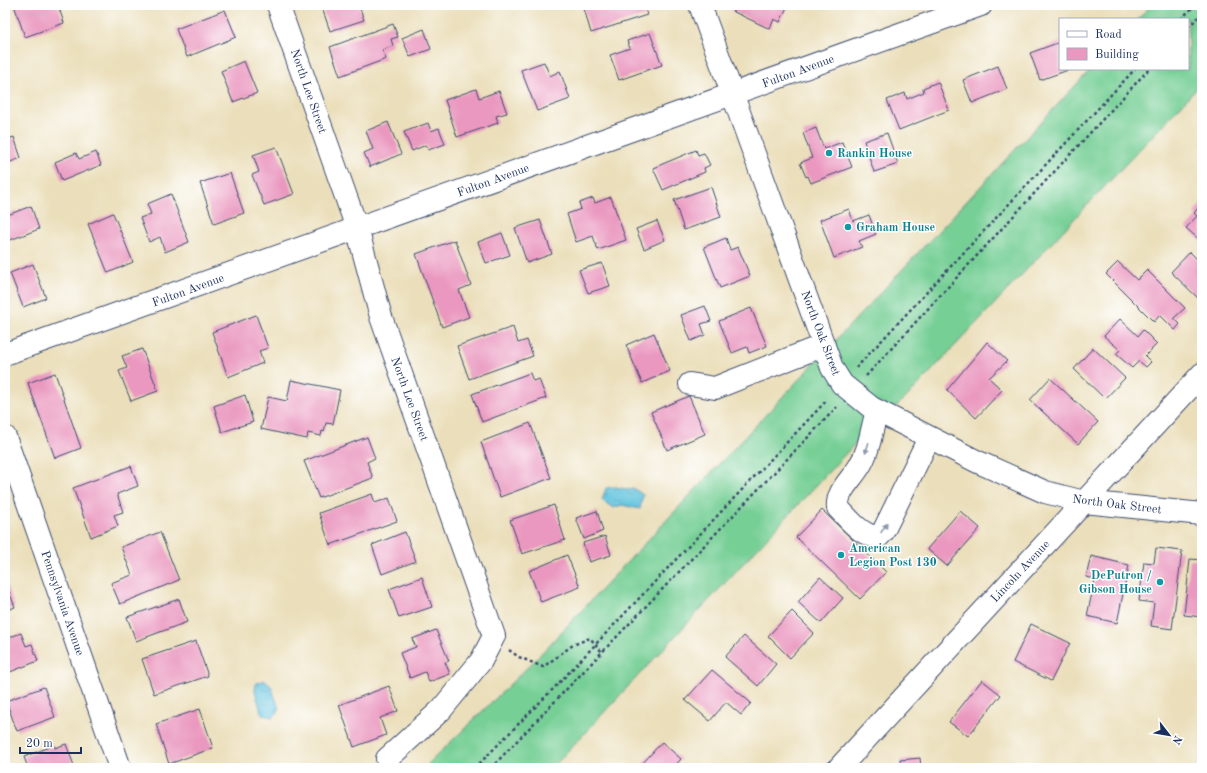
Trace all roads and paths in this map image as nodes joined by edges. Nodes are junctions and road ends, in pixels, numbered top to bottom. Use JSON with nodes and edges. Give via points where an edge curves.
{"nodes":[{"id":1,"x":278,"y":5,"type":"edge"},
{"id":2,"x":700,"y":5,"type":"edge"},
{"id":3,"x":981,"y":5,"type":"edge"},
{"id":4,"x":1196,"y":5,"type":"edge"},
{"id":5,"x":1202,"y":14,"type":"edge"},
{"id":6,"x":1182,"y":18,"type":"edge"},
{"id":7,"x":1189,"y":26,"type":"edge"},
{"id":8,"x":1134,"y":70,"type":"edge"},
{"id":9,"x":1148,"y":70,"type":"edge"},
{"id":10,"x":732,"y":95,"type":"junction"},
{"id":11,"x":357,"y":228,"type":"junction"},
{"id":12,"x":824,"y":345,"type":"junction"},
{"id":13,"x":5,"y":354,"type":"edge"},
{"id":14,"x":1202,"y":374,"type":"edge"},
{"id":15,"x":690,"y":384,"type":"dead end"},
{"id":16,"x":846,"y":388,"type":"junction"},
{"id":17,"x":877,"y":411,"type":"junction"},
{"id":18,"x":5,"y":437,"type":"edge"},
{"id":19,"x":929,"y":438,"type":"junction"},
{"id":20,"x":1084,"y":502,"type":"junction"},
{"id":21,"x":1202,"y":514,"type":"edge"},
{"id":22,"x":494,"y":636,"type":"junction"},
{"id":23,"x":596,"y":644,"type":"junction"},
{"id":24,"x":602,"y":652,"type":"junction"},
{"id":25,"x":387,"y":759,"type":"dead end"},
{"id":26,"x":120,"y":768,"type":"edge"},
{"id":27,"x":475,"y":768,"type":"edge"},
{"id":28,"x":491,"y":768,"type":"edge"},
{"id":29,"x":839,"y":768,"type":"edge"}],
"edges":[{"from":1,"to":11,"type":"street","name":"North Lee Street"},
{"from":2,"to":10,"type":"street","name":"North Oak Street"},
{"from":3,"to":10,"type":"street","name":"Fulton Avenue"},
{"from":4,"to":6,"type":"path"},
{"from":5,"to":7,"type":"path"},
{"from":8,"to":16,"type":"path","via":[[971,247]]},
{"from":9,"to":16,"type":"path"},
{"from":10,"to":11,"type":"street","name":"Fulton Avenue"},
{"from":10,"to":12,"type":"street","name":"North Oak Street"},
{"from":11,"to":13,"type":"street","name":"Fulton Avenue"},
{"from":11,"to":22,"type":"street","name":"North Lee Street","via":[[381,317]]},
{"from":12,"to":15,"type":"street","via":[[715,388]]},
{"from":12,"to":16,"type":"street","name":"North Oak Street","via":[[832,368]]},
{"from":14,"to":20,"type":"street","name":"Lincoln Avenue"},
{"from":16,"to":17,"type":"street","name":"North Oak Street"},
{"from":16,"to":23,"type":"path"},
{"from":16,"to":24,"type":"path"},
{"from":17,"to":19,"type":"street","name":"North Oak Street"},
{"from":17,"to":19,"type":"street","one_way":true,"via":[[868,449],[860,467],[837,500],[838,508],[864,533],[878,537],[883,532]]},
{"from":18,"to":26,"type":"street","name":"Pennsylvania Avenue"},
{"from":19,"to":20,"type":"street","name":"North Oak Street","via":[[1045,492]]},
{"from":20,"to":21,"type":"street","name":"North Oak Street"},
{"from":20,"to":29,"type":"street","name":"Lincoln Avenue"},
{"from":22,"to":23,"type":"path","via":[[519,657],[542,667],[573,645],[590,638]]},
{"from":22,"to":25,"type":"street","via":[[481,661],[441,710]]},
{"from":23,"to":24,"type":"path"},
{"from":23,"to":27,"type":"path"},
{"from":24,"to":28,"type":"path"}]}
